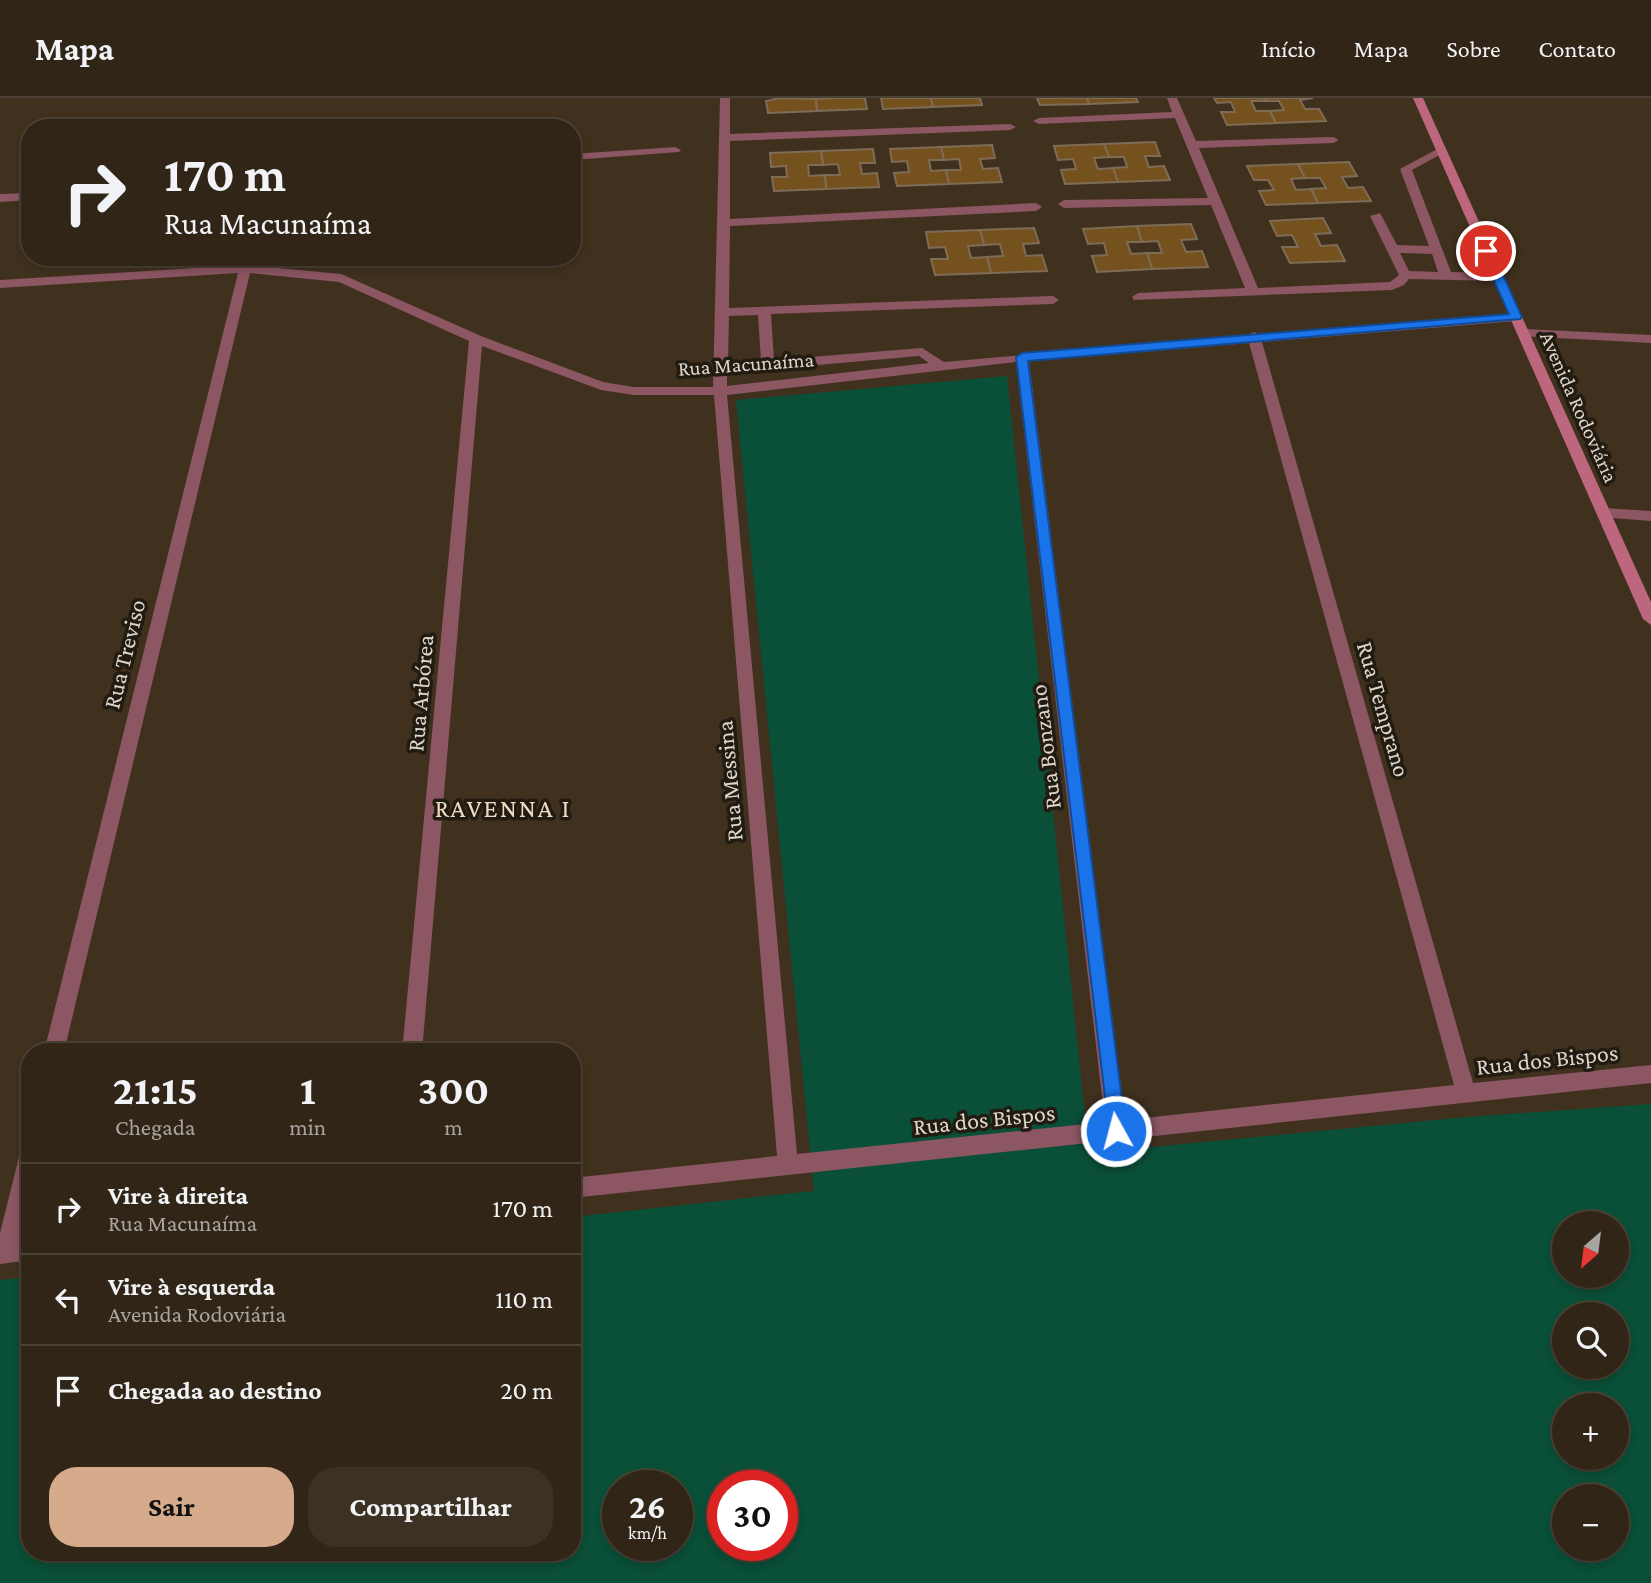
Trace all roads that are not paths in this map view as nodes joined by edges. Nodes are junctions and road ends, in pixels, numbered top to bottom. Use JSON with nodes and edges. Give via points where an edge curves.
{"nodes":[{"id":1,"x":725,"y":98,"type":"edge"},
{"id":2,"x":1172,"y":98,"type":"edge"},
{"id":3,"x":1418,"y":98,"type":"edge"},
{"id":4,"x":1177,"y":116,"type":"junction"},
{"id":5,"x":1039,"y":121,"type":"dead end"},
{"id":6,"x":1010,"y":127,"type":"dead end"},
{"id":7,"x":724,"y":138,"type":"junction"},
{"id":8,"x":1333,"y":139,"type":"dead end"},
{"id":9,"x":1190,"y":145,"type":"junction"},
{"id":10,"x":676,"y":150,"type":"dead end"},
{"id":11,"x":1441,"y":150,"type":"junction"},
{"id":12,"x":581,"y":156,"type":"edge"},
{"id":13,"x":21,"y":197,"type":"edge"},
{"id":14,"x":0,"y":198,"type":"edge"},
{"id":15,"x":1214,"y":201,"type":"junction"},
{"id":16,"x":1064,"y":204,"type":"dead end"},
{"id":17,"x":1036,"y":207,"type":"dead end"},
{"id":18,"x":1376,"y":216,"type":"dead end"},
{"id":19,"x":724,"y":223,"type":"junction"},
{"id":20,"x":1391,"y":248,"type":"junction"},
{"id":21,"x":1436,"y":250,"type":"junction"},
{"id":22,"x":246,"y":269,"type":"junction"},
{"id":23,"x":1405,"y":275,"type":"junction"},
{"id":24,"x":1446,"y":276,"type":"junction"},
{"id":25,"x":1498,"y":277,"type":"junction"},
{"id":26,"x":3,"y":284,"type":"edge"},
{"id":27,"x":1253,"y":292,"type":"junction"},
{"id":28,"x":1138,"y":297,"type":"dead end"},
{"id":29,"x":0,"y":298,"type":"edge"},
{"id":30,"x":1054,"y":300,"type":"dead end"},
{"id":31,"x":764,"y":311,"type":"junction"},
{"id":32,"x":723,"y":313,"type":"junction"},
{"id":33,"x":1516,"y":317,"type":"junction"},
{"id":34,"x":1523,"y":333,"type":"junction"},
{"id":35,"x":1254,"y":337,"type":"junction"},
{"id":36,"x":476,"y":339,"type":"junction"},
{"id":37,"x":1651,"y":340,"type":"edge"},
{"id":38,"x":1022,"y":357,"type":"junction"},
{"id":39,"x":768,"y":365,"type":"junction"},
{"id":40,"x":941,"y":366,"type":"junction"},
{"id":41,"x":721,"y":369,"type":"junction"},
{"id":42,"x":720,"y":391,"type":"junction"},
{"id":43,"x":1604,"y":513,"type":"junction"},
{"id":44,"x":1651,"y":516,"type":"edge"},
{"id":45,"x":1651,"y":619,"type":"edge"},
{"id":46,"x":56,"y":1043,"type":"edge"},
{"id":47,"x":413,"y":1043,"type":"edge"},
{"id":48,"x":1651,"y":1074,"type":"edge"},
{"id":49,"x":1466,"y":1094,"type":"junction"},
{"id":50,"x":1116,"y":1131,"type":"junction"},
{"id":51,"x":788,"y":1167,"type":"junction"},
{"id":52,"x":21,"y":1186,"type":"edge"},
{"id":53,"x":581,"y":1187,"type":"edge"},
{"id":54,"x":21,"y":1250,"type":"edge"},
{"id":55,"x":3,"y":1252,"type":"edge"}],
"edges":[{"from":1,"to":7,"type":"street","name":"Rua Messina"},
{"from":2,"to":4,"type":"street"},
{"from":3,"to":11,"type":"street","name":"Avenida Rodoviária"},
{"from":4,"to":5,"type":"street"},
{"from":4,"to":9,"type":"street"},
{"from":6,"to":7,"type":"street"},
{"from":7,"to":19,"type":"street","name":"Rua Messina"},
{"from":8,"to":9,"type":"street"},
{"from":9,"to":15,"type":"street"},
{"from":10,"to":12,"type":"street"},
{"from":11,"to":21,"type":"street","via":[[1406,169]]},
{"from":11,"to":25,"type":"street","name":"Avenida Rodoviária"},
{"from":13,"to":14,"type":"street"},
{"from":15,"to":16,"type":"street"},
{"from":15,"to":27,"type":"street"},
{"from":17,"to":19,"type":"street"},
{"from":18,"to":20,"type":"street"},
{"from":19,"to":32,"type":"street","name":"Rua Messina"},
{"from":20,"to":21,"type":"street"},
{"from":20,"to":23,"type":"street"},
{"from":21,"to":24,"type":"street"},
{"from":22,"to":26,"type":"street","name":"Rua Macunaíma"},
{"from":22,"to":36,"type":"street","name":"Rua Macunaíma","via":[[341,278]]},
{"from":22,"to":46,"type":"street","name":"Rua Treviso"},
{"from":23,"to":24,"type":"street"},
{"from":23,"to":27,"type":"street","via":[[1392,286]]},
{"from":24,"to":25,"type":"street"},
{"from":25,"to":33,"type":"street","name":"Avenida Rodoviária"},
{"from":26,"to":29,"type":"street"},
{"from":27,"to":28,"type":"street"},
{"from":30,"to":31,"type":"street"},
{"from":31,"to":32,"type":"street"},
{"from":31,"to":39,"type":"street"},
{"from":32,"to":41,"type":"street","name":"Rua Messina"},
{"from":33,"to":34,"type":"street","name":"Avenida Rodoviária"},
{"from":33,"to":35,"type":"street","name":"Rua Macunaíma"},
{"from":34,"to":37,"type":"street"},
{"from":34,"to":43,"type":"street","name":"Avenida Rodoviária"},
{"from":35,"to":38,"type":"street","name":"Rua Macunaíma"},
{"from":35,"to":49,"type":"street","name":"Rua Temprano"},
{"from":36,"to":42,"type":"street","name":"Rua Macunaíma","via":[[601,386],[634,391]]},
{"from":36,"to":47,"type":"street","name":"Rua Arbórea"},
{"from":38,"to":40,"type":"street","name":"Rua Macunaíma"},
{"from":38,"to":50,"type":"street","name":"Rua Bonzano"},
{"from":39,"to":40,"type":"street","via":[[922,352]]},
{"from":39,"to":41,"type":"street"},
{"from":40,"to":42,"type":"street","name":"Rua Macunaíma"},
{"from":41,"to":42,"type":"street","name":"Rua Messina"},
{"from":42,"to":51,"type":"street","name":"Rua Messina"},
{"from":43,"to":44,"type":"street"},
{"from":43,"to":45,"type":"street","name":"Avenida Rodoviária"},
{"from":48,"to":49,"type":"street","name":"Rua dos Bispos"},
{"from":49,"to":50,"type":"street","name":"Rua dos Bispos"},
{"from":50,"to":51,"type":"street","name":"Rua dos Bispos"},
{"from":51,"to":53,"type":"street","name":"Rua dos Bispos"},
{"from":52,"to":55,"type":"street"},
{"from":54,"to":55,"type":"street"}]}
